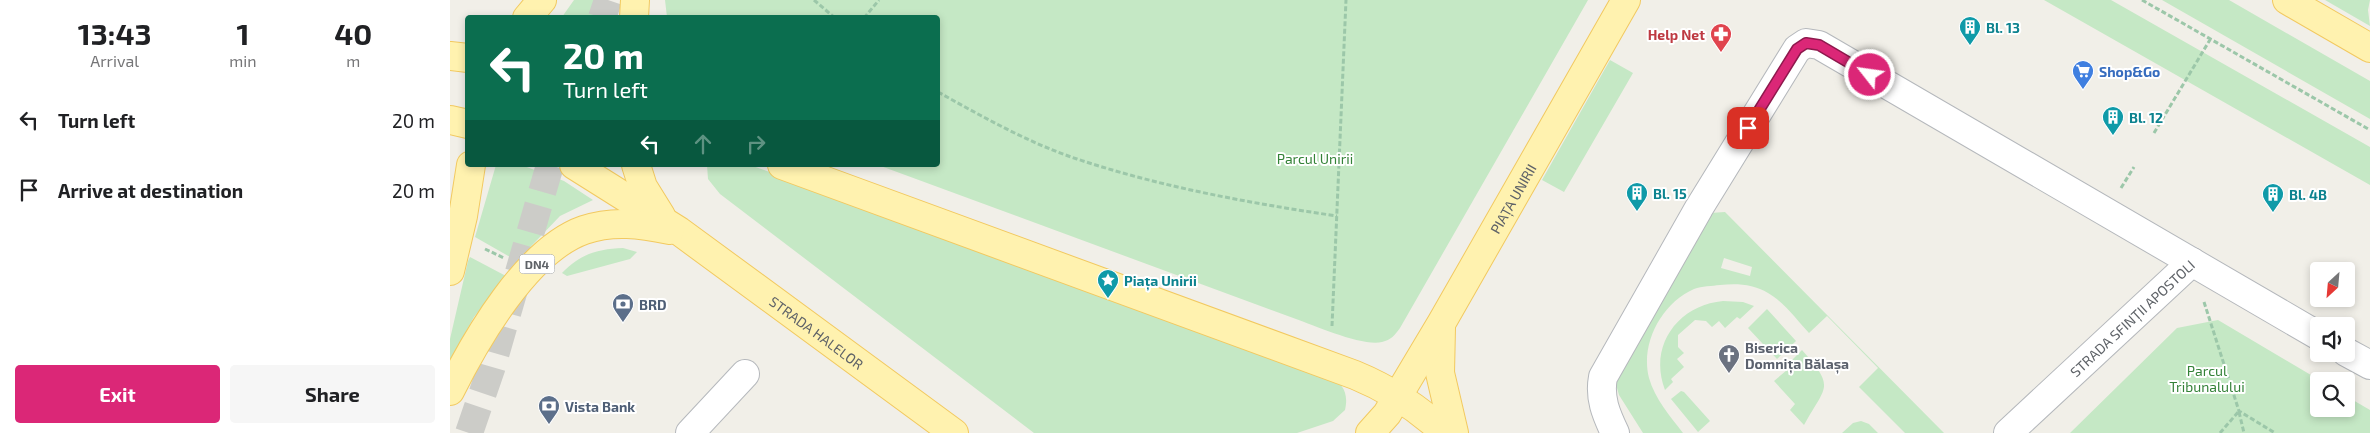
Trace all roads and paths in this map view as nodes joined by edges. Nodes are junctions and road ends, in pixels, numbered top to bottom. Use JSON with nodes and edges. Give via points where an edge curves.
{"nodes":[{"id":1,"x":542,"y":0,"type":"edge"},
{"id":2,"x":635,"y":0,"type":"edge"},
{"id":3,"x":814,"y":0,"type":"edge"},
{"id":4,"x":879,"y":0,"type":"edge"},
{"id":5,"x":1346,"y":0,"type":"edge"},
{"id":6,"x":1626,"y":0,"type":"edge"},
{"id":7,"x":2142,"y":0,"type":"edge"},
{"id":8,"x":2287,"y":0,"type":"edge"},
{"id":9,"x":530,"y":15,"type":"edge"},
{"id":10,"x":634,"y":15,"type":"edge"},
{"id":11,"x":832,"y":15,"type":"edge"},
{"id":12,"x":866,"y":15,"type":"edge"},
{"id":13,"x":2211,"y":38,"type":"junction"},
{"id":14,"x":2370,"y":48,"type":"edge"},
{"id":15,"x":450,"y":56,"type":"edge"},
{"id":16,"x":465,"y":58,"type":"edge"},
{"id":17,"x":940,"y":93,"type":"edge"},
{"id":18,"x":450,"y":120,"type":"edge"},
{"id":19,"x":465,"y":123,"type":"edge"},
{"id":20,"x":2370,"y":130,"type":"edge"},
{"id":21,"x":2154,"y":133,"type":"dead end"},
{"id":22,"x":471,"y":167,"type":"edge"},
{"id":23,"x":577,"y":167,"type":"edge"},
{"id":24,"x":637,"y":167,"type":"edge"},
{"id":25,"x":787,"y":167,"type":"edge"},
{"id":26,"x":1337,"y":216,"type":"junction"},
{"id":27,"x":674,"y":228,"type":"junction"},
{"id":28,"x":482,"y":247,"type":"dead end"},
{"id":29,"x":505,"y":259,"type":"dead end"},
{"id":30,"x":2192,"y":262,"type":"junction"},
{"id":31,"x":450,"y":271,"type":"edge"},
{"id":32,"x":1442,"y":322,"type":"junction"},
{"id":33,"x":1332,"y":326,"type":"dead end"},
{"id":34,"x":2310,"y":331,"type":"edge"},
{"id":35,"x":2355,"y":357,"type":"edge"},
{"id":36,"x":2370,"y":365,"type":"edge"},
{"id":37,"x":745,"y":374,"type":"dead end"},
{"id":38,"x":450,"y":391,"type":"edge"},
{"id":39,"x":1398,"y":396,"type":"junction"},
{"id":40,"x":2239,"y":411,"type":"junction"},
{"id":41,"x":690,"y":433,"type":"edge"},
{"id":42,"x":954,"y":433,"type":"edge"},
{"id":43,"x":1370,"y":433,"type":"edge"},
{"id":44,"x":1445,"y":433,"type":"edge"},
{"id":45,"x":1454,"y":433,"type":"edge"},
{"id":46,"x":1615,"y":433,"type":"edge"},
{"id":47,"x":2008,"y":433,"type":"edge"},
{"id":48,"x":2220,"y":433,"type":"edge"},
{"id":49,"x":2244,"y":433,"type":"edge"},
{"id":50,"x":2275,"y":433,"type":"edge"}],
"edges":[{"from":1,"to":9,"type":"main road"},
{"from":2,"to":10,"type":"main road"},
{"from":3,"to":11,"type":"path"},
{"from":4,"to":12,"type":"path"},
{"from":5,"to":26,"type":"path"},
{"from":6,"to":32,"type":"main road","name":"PIAȚA UNIRII"},
{"from":7,"to":13,"type":"path"},
{"from":8,"to":14,"type":"main road"},
{"from":13,"to":20,"type":"path"},
{"from":13,"to":21,"type":"path"},
{"from":15,"to":16,"type":"main road"},
{"from":17,"to":26,"type":"path","via":[[998,125],[1076,159],[1166,184],[1261,205]]},
{"from":18,"to":19,"type":"main road"},
{"from":22,"to":31,"type":"main road"},
{"from":23,"to":27,"type":"main road"},
{"from":24,"to":27,"type":"main road","via":[[650,200]]},
{"from":25,"to":39,"type":"main road","via":[[1343,370]]},
{"from":26,"to":33,"type":"path"},
{"from":27,"to":38,"type":"main road","number":"DN4","via":[[616,223],[582,230],[560,243],[508,295],[476,342]]},
{"from":27,"to":42,"type":"main road","name":"STRADA HALELOR"},
{"from":28,"to":29,"type":"path"},
{"from":30,"to":34,"type":"street","name":"STRADA SFINȚII APOSTOLI"},
{"from":30,"to":40,"type":"path"},
{"from":30,"to":46,"type":"street","via":[[1819,45],[1806,43],[1797,49],[1699,208],[1603,377],[1600,390]]},
{"from":30,"to":47,"type":"street","name":"STRADA SFINȚII APOSTOLI"},
{"from":32,"to":39,"type":"main road","name":"PIAȚA UNIRII"},
{"from":32,"to":45,"type":"main road","via":[[1440,373]]},
{"from":35,"to":36,"type":"street"},
{"from":37,"to":41,"type":"street"},
{"from":39,"to":43,"type":"main road","name":"PIAȚA UNIRII"},
{"from":39,"to":44,"type":"main road"},
{"from":40,"to":48,"type":"path"},
{"from":40,"to":49,"type":"path"},
{"from":40,"to":50,"type":"path"}]}
